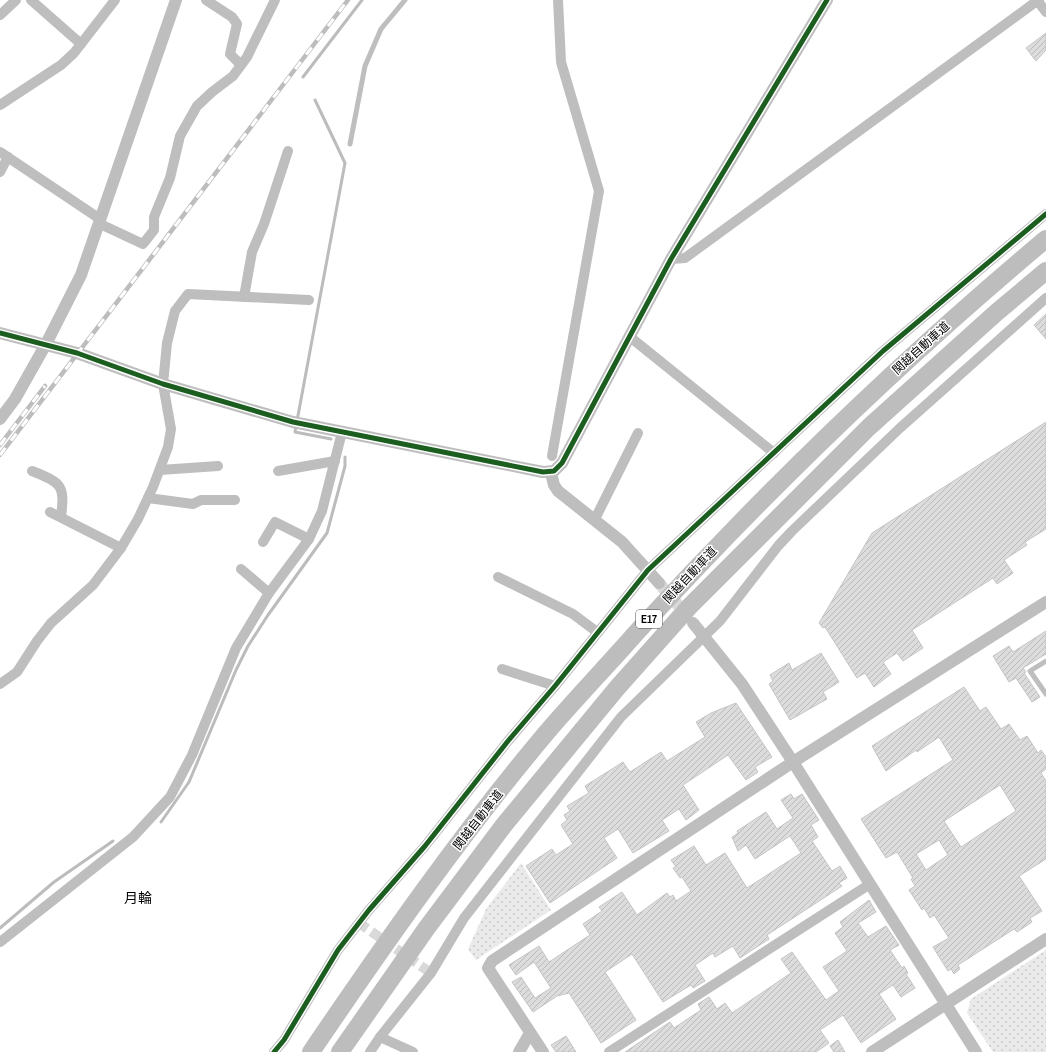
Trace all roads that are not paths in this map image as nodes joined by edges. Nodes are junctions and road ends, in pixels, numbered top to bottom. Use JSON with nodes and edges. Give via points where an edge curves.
{"nodes":[{"id":1,"x":16,"y":0,"type":"edge"},
{"id":2,"x":31,"y":0,"type":"edge"},
{"id":3,"x":115,"y":0,"type":"edge"},
{"id":4,"x":176,"y":0,"type":"edge"},
{"id":5,"x":206,"y":0,"type":"edge"},
{"id":6,"x":275,"y":0,"type":"edge"},
{"id":7,"x":405,"y":0,"type":"edge"},
{"id":8,"x":558,"y":0,"type":"edge"},
{"id":9,"x":827,"y":0,"type":"edge"},
{"id":10,"x":1037,"y":0,"type":"edge"},
{"id":11,"x":1046,"y":12,"type":"edge"},
{"id":12,"x":0,"y":15,"type":"edge"},
{"id":13,"x":81,"y":44,"type":"junction"},
{"id":14,"x":241,"y":65,"type":"junction"},
{"id":15,"x":0,"y":105,"type":"edge"},
{"id":16,"x":350,"y":144,"type":"dead end"},
{"id":17,"x":288,"y":151,"type":"dead end"},
{"id":18,"x":4,"y":155,"type":"edge"},
{"id":19,"x":0,"y":172,"type":"edge"},
{"id":20,"x":1046,"y":214,"type":"edge"},
{"id":21,"x":99,"y":221,"type":"junction"},
{"id":22,"x":1046,"y":239,"type":"edge"},
{"id":23,"x":671,"y":259,"type":"junction"},
{"id":24,"x":1046,"y":270,"type":"edge"},
{"id":25,"x":244,"y":297,"type":"junction"},
{"id":26,"x":1046,"y":298,"type":"edge"},
{"id":27,"x":309,"y":300,"type":"dead end"},
{"id":28,"x":0,"y":333,"type":"edge"},
{"id":29,"x":630,"y":337,"type":"junction"},
{"id":30,"x":46,"y":344,"type":"junction"},
{"id":31,"x":163,"y":384,"type":"junction"},
{"id":32,"x":0,"y":419,"type":"edge"},
{"id":33,"x":342,"y":432,"type":"junction"},
{"id":34,"x":638,"y":433,"type":"dead end"},
{"id":35,"x":774,"y":452,"type":"junction"},
{"id":36,"x":552,"y":456,"type":"dead end"},
{"id":37,"x":335,"y":461,"type":"junction"},
{"id":38,"x":218,"y":466,"type":"dead end"},
{"id":39,"x":160,"y":470,"type":"junction"},
{"id":40,"x":32,"y":471,"type":"dead end"},
{"id":41,"x":278,"y":471,"type":"dead end"},
{"id":42,"x":551,"y":473,"type":"junction"},
{"id":43,"x":148,"y":498,"type":"junction"},
{"id":44,"x":235,"y":500,"type":"dead end"},
{"id":45,"x":50,"y":512,"type":"dead end"},
{"id":46,"x":60,"y":517,"type":"junction"},
{"id":47,"x":595,"y":519,"type":"junction"},
{"id":48,"x":309,"y":539,"type":"junction"},
{"id":49,"x":263,"y":542,"type":"dead end"},
{"id":50,"x":121,"y":548,"type":"junction"},
{"id":51,"x":241,"y":569,"type":"dead end"},
{"id":52,"x":648,"y":570,"type":"junction"},
{"id":53,"x":498,"y":577,"type":"dead end"},
{"id":54,"x":659,"y":583,"type":"tunnel mouth"},
{"id":55,"x":269,"y":594,"type":"junction"},
{"id":56,"x":1046,"y":602,"type":"edge"},
{"id":57,"x":693,"y":623,"type":"tunnel mouth"},
{"id":58,"x":597,"y":632,"type":"junction"},
{"id":59,"x":705,"y":637,"type":"junction"},
{"id":60,"x":1046,"y":661,"type":"edge"},
{"id":61,"x":502,"y":669,"type":"dead end"},
{"id":62,"x":0,"y":684,"type":"edge"},
{"id":63,"x":555,"y":686,"type":"junction"},
{"id":64,"x":1046,"y":694,"type":"edge"},
{"id":65,"x":793,"y":762,"type":"junction"},
{"id":66,"x":870,"y":884,"type":"junction"},
{"id":67,"x":1046,"y":939,"type":"edge"},
{"id":68,"x":0,"y":942,"type":"edge"},
{"id":69,"x":945,"y":1005,"type":"junction"},
{"id":70,"x":530,"y":1033,"type":"junction"},
{"id":71,"x":380,"y":1037,"type":"junction"},
{"id":72,"x":274,"y":1052,"type":"edge"},
{"id":73,"x":311,"y":1052,"type":"edge"},
{"id":74,"x":340,"y":1052,"type":"edge"},
{"id":75,"x":370,"y":1052,"type":"edge"},
{"id":76,"x":413,"y":1052,"type":"edge"},
{"id":77,"x":519,"y":1052,"type":"edge"},
{"id":78,"x":543,"y":1052,"type":"edge"},
{"id":79,"x":609,"y":1052,"type":"edge"},
{"id":80,"x":872,"y":1052,"type":"edge"},
{"id":81,"x":976,"y":1052,"type":"edge"}],
"edges":[{"from":1,"to":12,"type":"street"},
{"from":2,"to":13,"type":"street"},
{"from":3,"to":13,"type":"street"},
{"from":4,"to":21,"type":"street"},
{"from":5,"to":14,"type":"street","via":[[232,16],[237,24],[230,54]]},
{"from":6,"to":14,"type":"street"},
{"from":7,"to":16,"type":"lane","via":[[381,30],[365,66]]},
{"from":8,"to":36,"type":"street","via":[[561,62],[600,191]]},
{"from":9,"to":23,"type":"street"},
{"from":10,"to":11,"type":"street"},
{"from":10,"to":23,"type":"street","via":[[685,258]]},
{"from":13,"to":15,"type":"street","via":[[61,64]]},
{"from":14,"to":21,"type":"street","via":[[233,76],[197,106],[180,136],[170,178],[154,217],[154,230],[143,244]]},
{"from":17,"to":25,"type":"street","via":[[252,252]]},
{"from":18,"to":19,"type":"street"},
{"from":18,"to":21,"type":"street"},
{"from":20,"to":35,"type":"street","via":[[882,351]]},
{"from":21,"to":30,"type":"street","via":[[81,276]]},
{"from":22,"to":73,"type":"highway","name":"関越自動車道","number":"E17","via":[[979,295],[880,385],[774,487],[614,657],[548,732],[484,811],[407,914]]},
{"from":23,"to":29,"type":"street"},
{"from":24,"to":74,"type":"highway","name":"関越自動車道","number":"E17","via":[[869,427],[690,607],[617,688],[504,825],[426,929]]},
{"from":25,"to":27,"type":"street"},
{"from":25,"to":31,"type":"street","via":[[188,294],[175,311],[167,343]]},
{"from":26,"to":59,"type":"street","via":[[900,428],[792,531]]},
{"from":28,"to":30,"type":"street"},
{"from":29,"to":35,"type":"street"},
{"from":29,"to":42,"type":"street","via":[[562,464],[558,470]]},
{"from":30,"to":31,"type":"street"},
{"from":30,"to":32,"type":"street"},
{"from":31,"to":33,"type":"street","via":[[297,423]]},
{"from":31,"to":39,"type":"street","via":[[171,429]]},
{"from":33,"to":37,"type":"street"},
{"from":33,"to":42,"type":"street"},
{"from":34,"to":47,"type":"street"},
{"from":35,"to":52,"type":"street"},
{"from":37,"to":41,"type":"street"},
{"from":37,"to":48,"type":"street","via":[[322,511]]},
{"from":38,"to":39,"type":"street"},
{"from":39,"to":43,"type":"street"},
{"from":40,"to":46,"type":"street","via":[[59,485],[63,496]]},
{"from":42,"to":47,"type":"street","via":[[558,491]]},
{"from":43,"to":44,"type":"street","via":[[193,504],[201,500]]},
{"from":43,"to":50,"type":"street"},
{"from":45,"to":46,"type":"street"},
{"from":46,"to":50,"type":"street"},
{"from":47,"to":52,"type":"street","via":[[622,542]]},
{"from":48,"to":49,"type":"street","via":[[275,522]]},
{"from":48,"to":55,"type":"street"},
{"from":50,"to":62,"type":"street","via":[[93,585],[51,623],[17,672]]},
{"from":51,"to":55,"type":"street"},
{"from":52,"to":54,"type":"street"},
{"from":52,"to":58,"type":"street"},
{"from":53,"to":58,"type":"street","via":[[573,614]]},
{"from":55,"to":68,"type":"street","via":[[236,648],[192,754],[170,797],[133,837]]},
{"from":56,"to":65,"type":"street"},
{"from":57,"to":59,"type":"street"},
{"from":58,"to":63,"type":"street"},
{"from":59,"to":65,"type":"street","via":[[742,684]]},
{"from":59,"to":71,"type":"street","via":[[621,717],[464,918],[431,973]]},
{"from":60,"to":64,"type":"lane","via":[[1030,671]]},
{"from":61,"to":63,"type":"street"},
{"from":63,"to":72,"type":"street","via":[[338,950],[284,1040]]},
{"from":65,"to":66,"type":"street"},
{"from":65,"to":70,"type":"street","via":[[492,960],[488,968]]},
{"from":66,"to":69,"type":"street"},
{"from":66,"to":79,"type":"street"},
{"from":67,"to":69,"type":"street"},
{"from":69,"to":80,"type":"street"},
{"from":69,"to":81,"type":"street"},
{"from":70,"to":77,"type":"street"},
{"from":70,"to":78,"type":"street"},
{"from":71,"to":75,"type":"street"},
{"from":71,"to":76,"type":"street"}]}
